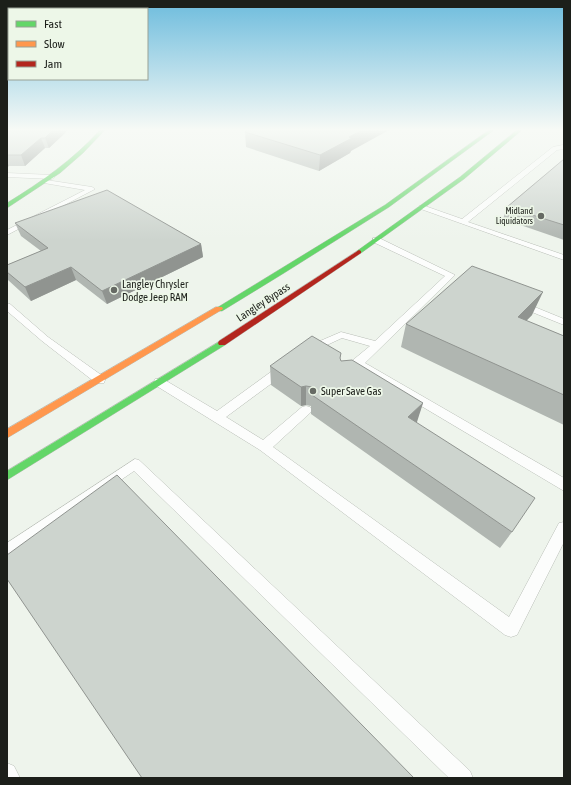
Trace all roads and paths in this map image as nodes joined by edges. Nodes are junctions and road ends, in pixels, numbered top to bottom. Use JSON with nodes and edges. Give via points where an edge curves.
{"nodes":[{"id":1,"x":65,"y":167,"type":"edge"},
{"id":2,"x":443,"y":167,"type":"edge"},
{"id":3,"x":476,"y":167,"type":"edge"},
{"id":4,"x":532,"y":167,"type":"edge"},
{"id":5,"x":7,"y":175,"type":"edge"},
{"id":6,"x":49,"y":180,"type":"junction"},
{"id":7,"x":7,"y":206,"type":"edge"},
{"id":8,"x":422,"y":208,"type":"junction"},
{"id":9,"x":463,"y":222,"type":"junction"},
{"id":10,"x":7,"y":233,"type":"edge"},
{"id":11,"x":376,"y":240,"type":"junction"},
{"id":12,"x":564,"y":258,"type":"edge"},
{"id":13,"x":514,"y":302,"type":"edge"},
{"id":14,"x":7,"y":306,"type":"edge"},
{"id":15,"x":564,"y":322,"type":"edge"},
{"id":16,"x":377,"y":344,"type":"junction"},
{"id":17,"x":357,"y":363,"type":"junction"},
{"id":18,"x":344,"y":376,"type":"edge"},
{"id":19,"x":100,"y":380,"type":"junction"},
{"id":20,"x":159,"y":382,"type":"junction"},
{"id":21,"x":306,"y":410,"type":"dead end"},
{"id":22,"x":217,"y":417,"type":"junction"},
{"id":23,"x":7,"y":434,"type":"edge"},
{"id":24,"x":264,"y":447,"type":"junction"},
{"id":25,"x":7,"y":476,"type":"edge"},
{"id":26,"x":564,"y":485,"type":"edge"},
{"id":27,"x":564,"y":528,"type":"edge"},
{"id":28,"x":7,"y":551,"type":"edge"},
{"id":29,"x":7,"y":773,"type":"edge"},
{"id":30,"x":10,"y":778,"type":"edge"},
{"id":31,"x":463,"y":778,"type":"edge"}],
"edges":[{"from":1,"to":6,"type":"main road"},
{"from":2,"to":19,"type":"main road","name":"Langley Bypass","via":[[387,206],[275,276]]},
{"from":3,"to":8,"type":"main road","name":"Langley Bypass"},
{"from":4,"to":9,"type":"lane"},
{"from":5,"to":6,"type":"lane"},
{"from":6,"to":7,"type":"main road"},
{"from":6,"to":10,"type":"lane","via":[[92,189]]},
{"from":8,"to":9,"type":"lane"},
{"from":8,"to":11,"type":"main road","name":"Langley Bypass"},
{"from":9,"to":12,"type":"lane"},
{"from":11,"to":16,"type":"lane","via":[[454,277]]},
{"from":11,"to":20,"type":"main road","name":"Langley Bypass","via":[[249,326]]},
{"from":13,"to":15,"type":"lane"},
{"from":14,"to":19,"type":"lane","via":[[45,339]]},
{"from":16,"to":17,"type":"lane"},
{"from":16,"to":22,"type":"lane","via":[[341,335],[314,346]]},
{"from":17,"to":18,"type":"lane"},
{"from":17,"to":26,"type":"lane"},
{"from":19,"to":23,"type":"main road","name":"Langley Bypass"},
{"from":20,"to":22,"type":"lane"},
{"from":20,"to":25,"type":"main road","name":"Langley Bypass"},
{"from":21,"to":24,"type":"lane"},
{"from":22,"to":24,"type":"lane"},
{"from":24,"to":27,"type":"lane","via":[[512,629]]},
{"from":28,"to":31,"type":"lane","via":[[135,464]]},
{"from":29,"to":30,"type":"lane"}]}
